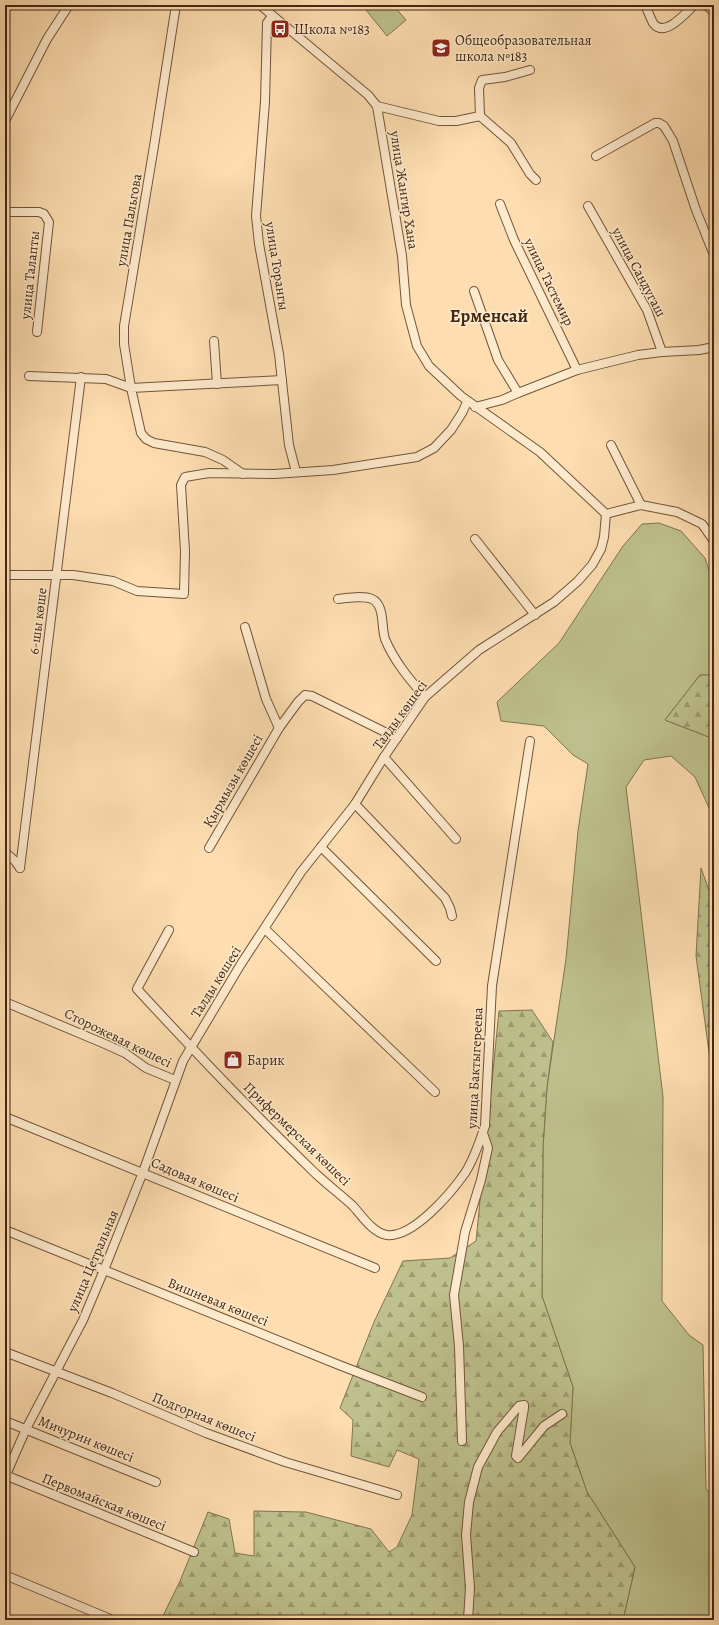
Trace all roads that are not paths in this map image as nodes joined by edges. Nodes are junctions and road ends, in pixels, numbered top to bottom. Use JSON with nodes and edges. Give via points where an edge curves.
{"nodes":[{"id":1,"x":69,"y":5,"type":"edge"},
{"id":2,"x":176,"y":5,"type":"edge"},
{"id":3,"x":260,"y":5,"type":"edge"},
{"id":4,"x":645,"y":5,"type":"edge"},
{"id":5,"x":694,"y":5,"type":"edge"},
{"id":6,"x":706,"y":5,"type":"edge"},
{"id":7,"x":714,"y":12,"type":"edge"},
{"id":8,"x":272,"y":16,"type":"junction"},
{"id":9,"x":530,"y":70,"type":"dead end"},
{"id":10,"x":377,"y":106,"type":"junction"},
{"id":11,"x":480,"y":116,"type":"junction"},
{"id":12,"x":5,"y":121,"type":"edge"},
{"id":13,"x":596,"y":156,"type":"dead end"},
{"id":14,"x":536,"y":180,"type":"dead end"},
{"id":15,"x":500,"y":204,"type":"dead end"},
{"id":16,"x":588,"y":206,"type":"dead end"},
{"id":17,"x":5,"y":212,"type":"edge"},
{"id":18,"x":714,"y":255,"type":"edge"},
{"id":19,"x":474,"y":291,"type":"dead end"},
{"id":20,"x":37,"y":332,"type":"dead end"},
{"id":21,"x":214,"y":341,"type":"dead end"},
{"id":22,"x":714,"y":347,"type":"edge"},
{"id":23,"x":662,"y":352,"type":"junction"},
{"id":24,"x":577,"y":370,"type":"junction"},
{"id":25,"x":29,"y":376,"type":"dead end"},
{"id":26,"x":81,"y":377,"type":"junction"},
{"id":27,"x":282,"y":380,"type":"junction"},
{"id":28,"x":217,"y":384,"type":"junction"},
{"id":29,"x":131,"y":388,"type":"junction"},
{"id":30,"x":518,"y":393,"type":"junction"},
{"id":31,"x":467,"y":402,"type":"junction"},
{"id":32,"x":475,"y":407,"type":"junction"},
{"id":33,"x":611,"y":445,"type":"dead end"},
{"id":34,"x":296,"y":472,"type":"junction"},
{"id":35,"x":244,"y":474,"type":"junction"},
{"id":36,"x":641,"y":505,"type":"junction"},
{"id":37,"x":606,"y":514,"type":"junction"},
{"id":38,"x":475,"y":539,"type":"dead end"},
{"id":39,"x":714,"y":541,"type":"edge"},
{"id":40,"x":5,"y":574,"type":"edge"},
{"id":41,"x":56,"y":575,"type":"junction"},
{"id":42,"x":338,"y":599,"type":"dead end"},
{"id":43,"x":535,"y":615,"type":"junction"},
{"id":44,"x":246,"y":627,"type":"dead end"},
{"id":45,"x":425,"y":697,"type":"junction"},
{"id":46,"x":279,"y":728,"type":"junction"},
{"id":47,"x":397,"y":738,"type":"junction"},
{"id":48,"x":530,"y":741,"type":"dead end"},
{"id":49,"x":384,"y":757,"type":"junction"},
{"id":50,"x":355,"y":804,"type":"junction"},
{"id":51,"x":456,"y":840,"type":"dead end"},
{"id":52,"x":321,"y":847,"type":"junction"},
{"id":53,"x":209,"y":848,"type":"dead end"},
{"id":54,"x":5,"y":852,"type":"edge"},
{"id":55,"x":452,"y":916,"type":"dead end"},
{"id":56,"x":264,"y":929,"type":"junction"},
{"id":57,"x":169,"y":930,"type":"dead end"},
{"id":58,"x":436,"y":961,"type":"dead end"},
{"id":59,"x":5,"y":1002,"type":"edge"},
{"id":60,"x":192,"y":1049,"type":"junction"},
{"id":61,"x":175,"y":1080,"type":"junction"},
{"id":62,"x":435,"y":1092,"type":"dead end"},
{"id":63,"x":5,"y":1117,"type":"edge"},
{"id":64,"x":483,"y":1133,"type":"junction"},
{"id":65,"x":144,"y":1172,"type":"junction"},
{"id":66,"x":5,"y":1230,"type":"edge"},
{"id":67,"x":375,"y":1268,"type":"dead end"},
{"id":68,"x":104,"y":1270,"type":"junction"},
{"id":69,"x":5,"y":1352,"type":"edge"},
{"id":70,"x":55,"y":1372,"type":"junction"},
{"id":71,"x":422,"y":1397,"type":"dead end"},
{"id":72,"x":562,"y":1414,"type":"dead end"},
{"id":73,"x":5,"y":1421,"type":"edge"},
{"id":74,"x":26,"y":1429,"type":"junction"},
{"id":75,"x":462,"y":1442,"type":"dead end"},
{"id":76,"x":5,"y":1476,"type":"edge"},
{"id":77,"x":156,"y":1482,"type":"dead end"},
{"id":78,"x":397,"y":1495,"type":"dead end"},
{"id":79,"x":194,"y":1552,"type":"dead end"},
{"id":80,"x":5,"y":1575,"type":"edge"},
{"id":81,"x":113,"y":1620,"type":"edge"},
{"id":82,"x":468,"y":1620,"type":"edge"}],
"edges":[{"from":1,"to":12,"type":"street","via":[[47,39]]},
{"from":2,"to":29,"type":"street","name":"улица Пальгова","via":[[124,326],[124,344]]},
{"from":3,"to":8,"type":"street"},
{"from":4,"to":5,"type":"street","via":[[654,24],[662,28],[670,27]]},
{"from":6,"to":7,"type":"street"},
{"from":8,"to":10,"type":"street","via":[[356,84]]},
{"from":8,"to":27,"type":"street","name":"улица Торангы","via":[[267,23],[265,102],[256,216]]},
{"from":9,"to":11,"type":"street","via":[[505,78],[482,80],[479,88]]},
{"from":10,"to":11,"type":"street","via":[[439,121],[456,121]]},
{"from":10,"to":31,"type":"street","name":"улица Жангир Хана","via":[[402,256],[406,305],[415,340],[429,366]]},
{"from":11,"to":14,"type":"street","via":[[511,143]]},
{"from":13,"to":18,"type":"street","via":[[655,123],[664,126],[673,141]]},
{"from":15,"to":24,"type":"street","name":"улица Тастемир","via":[[514,240]]},
{"from":16,"to":23,"type":"street","name":"улица Сандугаш","via":[[647,310]]},
{"from":17,"to":20,"type":"street","name":"улица Талапты","via":[[39,212],[44,214],[49,222]]},
{"from":19,"to":30,"type":"street","via":[[498,360]]},
{"from":21,"to":28,"type":"street"},
{"from":22,"to":23,"type":"street"},
{"from":23,"to":24,"type":"street","via":[[638,355]]},
{"from":24,"to":30,"type":"street"},
{"from":25,"to":26,"type":"street"},
{"from":26,"to":29,"type":"street","via":[[106,378]]},
{"from":26,"to":41,"type":"street","name":"6-шы көше"},
{"from":27,"to":28,"type":"street"},
{"from":27,"to":34,"type":"street","name":"улица Торангы","via":[[289,445]]},
{"from":28,"to":29,"type":"street"},
{"from":29,"to":35,"type":"street","name":"улица Пальгова","via":[[140,433],[146,439],[154,443],[205,452],[224,460]]},
{"from":30,"to":32,"type":"street"},
{"from":31,"to":32,"type":"street","name":"улица Жангир Хана"},
{"from":31,"to":34,"type":"street","via":[[451,430],[434,448],[417,457],[339,469]]},
{"from":32,"to":37,"type":"street","name":"улица Жангир Хана","via":[[540,452]]},
{"from":33,"to":36,"type":"street"},
{"from":34,"to":35,"type":"street"},
{"from":35,"to":41,"type":"street","via":[[196,475],[185,477],[181,485],[185,551],[184,594],[137,591],[113,581]]},
{"from":36,"to":37,"type":"street"},
{"from":36,"to":39,"type":"street","via":[[677,512],[702,524]]},
{"from":37,"to":43,"type":"street","name":"Талды көшесі","via":[[601,549],[592,565],[578,581]]},
{"from":38,"to":43,"type":"street"},
{"from":40,"to":41,"type":"street"},
{"from":41,"to":54,"type":"street","name":"6-шы көше","via":[[20,868]]},
{"from":42,"to":45,"type":"street","via":[[373,599],[379,605],[385,638],[406,675]]},
{"from":43,"to":45,"type":"street","name":"Талды көшесі","via":[[479,650]]},
{"from":44,"to":46,"type":"street","name":"Қырмызы көшесі","via":[[266,699]]},
{"from":45,"to":47,"type":"street","name":"Талды көшесі"},
{"from":46,"to":47,"type":"street","name":"Қырмызы көшесі","via":[[306,695]]},
{"from":46,"to":53,"type":"street","name":"Қырмызы көшесі"},
{"from":47,"to":49,"type":"street","name":"Талды көшесі"},
{"from":48,"to":64,"type":"street","name":"улица Бактыгереева","via":[[492,986],[487,1106]]},
{"from":49,"to":50,"type":"street","name":"Талды көшесі"},
{"from":49,"to":51,"type":"street"},
{"from":50,"to":52,"type":"street","name":"Талды көшесі"},
{"from":50,"to":55,"type":"street","via":[[445,898]]},
{"from":52,"to":56,"type":"street","name":"Талды көшесі"},
{"from":52,"to":58,"type":"street"},
{"from":56,"to":60,"type":"street","name":"Талды көшесі","via":[[204,1024]]},
{"from":56,"to":62,"type":"street"},
{"from":57,"to":60,"type":"street","name":"Прифермерская көшесі","via":[[137,989]]},
{"from":59,"to":61,"type":"street","name":"Сторожевая көшесі","via":[[125,1053],[146,1068]]},
{"from":60,"to":61,"type":"street","name":"улица Цетральная","via":[[183,1061]]},
{"from":60,"to":64,"type":"street","name":"Прифермерская көшесі","via":[[317,1175],[379,1233],[388,1235],[405,1232],[445,1198],[466,1172]]},
{"from":61,"to":65,"type":"street","name":"улица Цетральная"},
{"from":63,"to":65,"type":"street","name":"Садовая көшесі"},
{"from":64,"to":75,"type":"street","name":"улица Бактыгереева","via":[[488,1148],[465,1232],[454,1295],[459,1346]]},
{"from":65,"to":67,"type":"street","name":"Садовая көшесі"},
{"from":65,"to":68,"type":"street","name":"улица Цетральная"},
{"from":66,"to":68,"type":"street","name":"Вишневая көшесі"},
{"from":68,"to":70,"type":"street","name":"улица Цетральная","via":[[83,1320]]},
{"from":68,"to":71,"type":"street","name":"Вишневая көшесі"},
{"from":69,"to":70,"type":"street","name":"Подгорная көшесі"},
{"from":70,"to":74,"type":"street","name":"улица Цетральная"},
{"from":70,"to":78,"type":"street","name":"Подгорная көшесі","via":[[285,1462]]},
{"from":72,"to":82,"type":"street","via":[[544,1426],[518,1458],[516,1456],[524,1405],[519,1406],[497,1432],[478,1467],[469,1502],[466,1535],[470,1588]]},
{"from":73,"to":74,"type":"street","name":"Мичурин көшесі"},
{"from":74,"to":76,"type":"street","name":"улица Цетральная"},
{"from":74,"to":77,"type":"street","name":"Мичурин көшесі"},
{"from":76,"to":79,"type":"street","name":"Первомайская көшесі"},
{"from":80,"to":81,"type":"street"}]}
